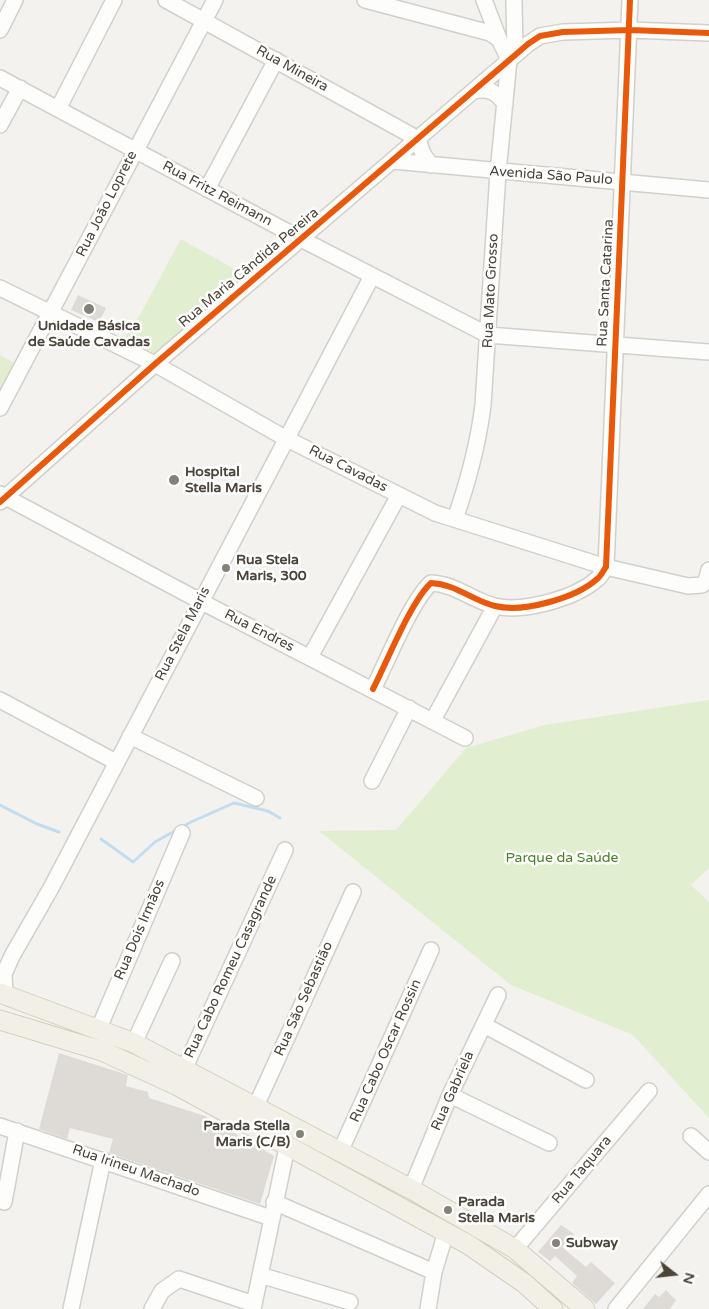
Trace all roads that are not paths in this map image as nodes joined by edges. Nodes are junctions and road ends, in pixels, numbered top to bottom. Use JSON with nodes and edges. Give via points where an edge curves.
{"nodes":[{"id":1,"x":15,"y":0,"type":"edge"},
{"id":2,"x":114,"y":0,"type":"edge"},
{"id":3,"x":166,"y":0,"type":"edge"},
{"id":4,"x":215,"y":0,"type":"edge"},
{"id":5,"x":366,"y":0,"type":"edge"},
{"id":6,"x":484,"y":0,"type":"edge"},
{"id":7,"x":514,"y":0,"type":"edge"},
{"id":8,"x":630,"y":0,"type":"edge"},
{"id":9,"x":204,"y":20,"type":"junction"},
{"id":10,"x":514,"y":22,"type":"junction"},
{"id":11,"x":0,"y":30,"type":"edge"},
{"id":12,"x":630,"y":30,"type":"junction"},
{"id":13,"x":709,"y":33,"type":"edge"},
{"id":14,"x":540,"y":36,"type":"junction"},
{"id":15,"x":500,"y":39,"type":"junction"},
{"id":16,"x":512,"y":57,"type":"junction"},
{"id":17,"x":276,"y":60,"type":"junction"},
{"id":18,"x":0,"y":78,"type":"edge"},
{"id":19,"x":20,"y":88,"type":"junction"},
{"id":20,"x":473,"y":91,"type":"junction"},
{"id":21,"x":505,"y":104,"type":"junction"},
{"id":22,"x":58,"y":109,"type":"junction"},
{"id":23,"x":0,"y":126,"type":"edge"},
{"id":24,"x":418,"y":139,"type":"junction"},
{"id":25,"x":134,"y":151,"type":"junction"},
{"id":26,"x":393,"y":162,"type":"junction"},
{"id":27,"x":431,"y":165,"type":"junction"},
{"id":28,"x":498,"y":172,"type":"junction"},
{"id":29,"x":623,"y":181,"type":"junction"},
{"id":30,"x":207,"y":189,"type":"junction"},
{"id":31,"x":709,"y":190,"type":"edge"},
{"id":32,"x":301,"y":239,"type":"junction"},
{"id":33,"x":372,"y":276,"type":"junction"},
{"id":34,"x":0,"y":288,"type":"edge"},
{"id":35,"x":50,"y":313,"type":"junction"},
{"id":36,"x":488,"y":335,"type":"junction"},
{"id":37,"x":616,"y":344,"type":"junction"},
{"id":38,"x":709,"y":352,"type":"edge"},
{"id":39,"x":155,"y":364,"type":"junction"},
{"id":40,"x":0,"y":408,"type":"edge"},
{"id":41,"x":285,"y":438,"type":"junction"},
{"id":42,"x":399,"y":494,"type":"junction"},
{"id":43,"x":2,"y":498,"type":"edge"},
{"id":44,"x":455,"y":519,"type":"junction"},
{"id":45,"x":606,"y":567,"type":"junction"},
{"id":46,"x":709,"y":570,"type":"edge"},
{"id":47,"x":200,"y":601,"type":"junction"},
{"id":48,"x":495,"y":606,"type":"junction"},
{"id":49,"x":310,"y":657,"type":"junction"},
{"id":50,"x":373,"y":688,"type":"junction"},
{"id":51,"x":0,"y":700,"type":"edge"},
{"id":52,"x":410,"y":708,"type":"junction"},
{"id":53,"x":433,"y":720,"type":"junction"},
{"id":54,"x":130,"y":736,"type":"junction"},
{"id":55,"x":465,"y":738,"type":"dead end"},
{"id":56,"x":116,"y":762,"type":"junction"},
{"id":57,"x":372,"y":780,"type":"dead end"},
{"id":58,"x":256,"y":798,"type":"dead end"},
{"id":59,"x":182,"y":833,"type":"dead end"},
{"id":60,"x":285,"y":850,"type":"dead end"},
{"id":61,"x":353,"y":892,"type":"dead end"},
{"id":62,"x":431,"y":950,"type":"dead end"},
{"id":63,"x":172,"y":961,"type":"dead end"},
{"id":64,"x":2,"y":994,"type":"edge"},
{"id":65,"x":498,"y":995,"type":"dead end"},
{"id":66,"x":0,"y":1020,"type":"edge"},
{"id":67,"x":484,"y":1025,"type":"junction"},
{"id":68,"x":99,"y":1028,"type":"junction"},
{"id":69,"x":134,"y":1042,"type":"junction"},
{"id":70,"x":180,"y":1077,"type":"junction"},
{"id":71,"x":586,"y":1080,"type":"dead end"},
{"id":72,"x":649,"y":1091,"type":"dead end"},
{"id":73,"x":450,"y":1095,"type":"junction"},
{"id":74,"x":256,"y":1106,"type":"junction"},
{"id":75,"x":0,"y":1126,"type":"edge"},
{"id":76,"x":17,"y":1131,"type":"junction"},
{"id":77,"x":691,"y":1136,"type":"dead end"},
{"id":78,"x":548,"y":1143,"type":"dead end"},
{"id":79,"x":287,"y":1147,"type":"junction"},
{"id":80,"x":340,"y":1152,"type":"junction"},
{"id":81,"x":709,"y":1152,"type":"edge"},
{"id":82,"x":102,"y":1160,"type":"junction"},
{"id":83,"x":411,"y":1189,"type":"junction"},
{"id":84,"x":709,"y":1194,"type":"edge"},
{"id":85,"x":4,"y":1202,"type":"dead end"},
{"id":86,"x":274,"y":1202,"type":"junction"},
{"id":87,"x":271,"y":1218,"type":"junction"},
{"id":88,"x":446,"y":1232,"type":"junction"},
{"id":89,"x":515,"y":1249,"type":"junction"},
{"id":90,"x":434,"y":1272,"type":"junction"},
{"id":91,"x":260,"y":1275,"type":"junction"},
{"id":92,"x":350,"y":1302,"type":"dead end"},
{"id":93,"x":254,"y":1306,"type":"edge"},
{"id":94,"x":71,"y":1309,"type":"edge"},
{"id":95,"x":152,"y":1309,"type":"edge"},
{"id":96,"x":428,"y":1309,"type":"edge"},
{"id":97,"x":553,"y":1309,"type":"edge"},
{"id":98,"x":585,"y":1309,"type":"edge"},
{"id":99,"x":616,"y":1309,"type":"edge"}],
"edges":[{"from":1,"to":11,"type":"street"},
{"from":2,"to":22,"type":"street"},
{"from":3,"to":9,"type":"street","name":"Rua Mineira"},
{"from":4,"to":9,"type":"street","name":"Rua João Loprete"},
{"from":5,"to":15,"type":"street","via":[[480,30]]},
{"from":6,"to":15,"type":"street"},
{"from":7,"to":10,"type":"street","name":"Rua Mato Grosso"},
{"from":8,"to":12,"type":"street","name":"Rua Santa Catarina"},
{"from":9,"to":17,"type":"street","name":"Rua Mineira"},
{"from":9,"to":25,"type":"street","name":"Rua João Loprete"},
{"from":10,"to":14,"type":"street"},
{"from":10,"to":16,"type":"street","name":"Rua Mato Grosso"},
{"from":12,"to":13,"type":"street"},
{"from":12,"to":14,"type":"street"},
{"from":12,"to":29,"type":"street","name":"Rua Santa Catarina"},
{"from":14,"to":16,"type":"street","name":"Rua Maria Cândida Pereira"},
{"from":15,"to":16,"type":"street"},
{"from":16,"to":20,"type":"street","name":"Rua Maria Cândida Pereira"},
{"from":16,"to":21,"type":"street","name":"Rua Mato Grosso"},
{"from":17,"to":24,"type":"street","name":"Rua Mineira"},
{"from":17,"to":30,"type":"street"},
{"from":18,"to":19,"type":"street","name":"Rua Fritz Reimann"},
{"from":19,"to":22,"type":"street","name":"Rua Fritz Reimann"},
{"from":19,"to":23,"type":"street"},
{"from":20,"to":21,"type":"street","via":[[494,92]]},
{"from":20,"to":24,"type":"street","name":"Rua Maria Cândida Pereira"},
{"from":21,"to":28,"type":"street","name":"Rua Mato Grosso"},
{"from":22,"to":25,"type":"street","name":"Rua Fritz Reimann"},
{"from":24,"to":26,"type":"street","name":"Rua Maria Cândida Pereira"},
{"from":24,"to":27,"type":"street"},
{"from":25,"to":30,"type":"street","name":"Rua Fritz Reimann"},
{"from":25,"to":35,"type":"street","name":"Rua João Loprete"},
{"from":26,"to":27,"type":"street","name":"Avenida São Paulo"},
{"from":26,"to":32,"type":"street","name":"Rua Maria Cândida Pereira"},
{"from":27,"to":28,"type":"street","name":"Avenida São Paulo"},
{"from":28,"to":29,"type":"street","name":"Avenida São Paulo"},
{"from":28,"to":36,"type":"street","name":"Rua Mato Grosso"},
{"from":29,"to":31,"type":"street","name":"Avenida São Paulo"},
{"from":29,"to":37,"type":"street","name":"Rua Santa Catarina"},
{"from":30,"to":32,"type":"street","name":"Rua Fritz Reimann"},
{"from":32,"to":33,"type":"street","name":"Rua Fritz Reimann"},
{"from":32,"to":39,"type":"street","name":"Rua Maria Cândida Pereira"},
{"from":33,"to":36,"type":"street","name":"Rua Fritz Reimann"},
{"from":33,"to":41,"type":"street","name":"Rua Stela Maris"},
{"from":34,"to":35,"type":"street","name":"Rua Cavadas"},
{"from":35,"to":39,"type":"street","name":"Rua Cavadas"},
{"from":35,"to":40,"type":"street","name":"Rua João Loprete"},
{"from":36,"to":37,"type":"street"},
{"from":36,"to":44,"type":"street","name":"Rua Mato Grosso","via":[[479,434]]},
{"from":37,"to":38,"type":"street"},
{"from":37,"to":45,"type":"street","name":"Rua Santa Catarina"},
{"from":39,"to":41,"type":"street","name":"Rua Cavadas"},
{"from":39,"to":43,"type":"street","name":"Rua Maria Cândida Pereira"},
{"from":41,"to":42,"type":"street","name":"Rua Cavadas"},
{"from":41,"to":47,"type":"street","name":"Rua Stela Maris"},
{"from":42,"to":44,"type":"street","name":"Rua Cavadas"},
{"from":42,"to":49,"type":"street"},
{"from":43,"to":47,"type":"street","name":"Rua Endres"},
{"from":44,"to":45,"type":"street","name":"Rua Cavadas"},
{"from":45,"to":46,"type":"street","name":"Rua Cavadas","via":[[696,587],[706,581]]},
{"from":45,"to":48,"type":"street","via":[[597,579],[574,592],[540,604],[517,608]]},
{"from":47,"to":49,"type":"street","name":"Rua Endres"},
{"from":47,"to":54,"type":"street","name":"Rua Stela Maris"},
{"from":48,"to":50,"type":"street","via":[[446,584],[431,583],[416,603]]},
{"from":48,"to":53,"type":"street"},
{"from":49,"to":50,"type":"street","name":"Rua Endres"},
{"from":50,"to":52,"type":"street","name":"Rua Endres"},
{"from":51,"to":56,"type":"street"},
{"from":52,"to":53,"type":"street","name":"Rua Endres"},
{"from":52,"to":57,"type":"street"},
{"from":53,"to":55,"type":"street","name":"Rua Endres"},
{"from":54,"to":56,"type":"street","name":"Rua Stela Maris"},
{"from":54,"to":58,"type":"street"},
{"from":56,"to":64,"type":"street","name":"Rua Stela Maris","via":[[12,956],[4,974]]},
{"from":59,"to":68,"type":"street","name":"Rua Dois Irmãos"},
{"from":60,"to":70,"type":"street","name":"Rua Cabo Romeu Casagrande"},
{"from":61,"to":74,"type":"street","name":"Rua São Sebastião"},
{"from":62,"to":80,"type":"street","name":"Rua Cabo Oscar Rossin"},
{"from":63,"to":69,"type":"street"},
{"from":64,"to":68,"type":"main road"},
{"from":65,"to":67,"type":"street","name":"Rua Gabriela"},
{"from":66,"to":70,"type":"main road"},
{"from":67,"to":71,"type":"street"},
{"from":67,"to":73,"type":"street","name":"Rua Gabriela"},
{"from":68,"to":69,"type":"main road"},
{"from":69,"to":70,"type":"main road"},
{"from":70,"to":74,"type":"main road"},
{"from":70,"to":79,"type":"main road"},
{"from":72,"to":89,"type":"street","name":"Rua Taquara"},
{"from":73,"to":78,"type":"street"},
{"from":73,"to":83,"type":"street","name":"Rua Gabriela"},
{"from":74,"to":80,"type":"main road"},
{"from":75,"to":76,"type":"street","name":"Rua Irineu Machado"},
{"from":76,"to":82,"type":"street","name":"Rua Irineu Machado"},
{"from":76,"to":85,"type":"street"},
{"from":77,"to":81,"type":"street"},
{"from":79,"to":86,"type":"street"},
{"from":79,"to":88,"type":"main road"},
{"from":80,"to":83,"type":"main road"},
{"from":82,"to":87,"type":"street","name":"Rua Irineu Machado"},
{"from":82,"to":94,"type":"street"},
{"from":83,"to":89,"type":"main road"},
{"from":84,"to":99,"type":"street"},
{"from":86,"to":87,"type":"street"},
{"from":86,"to":90,"type":"street"},
{"from":87,"to":91,"type":"street"},
{"from":88,"to":90,"type":"street"},
{"from":88,"to":97,"type":"main road","via":[[491,1258]]},
{"from":89,"to":98,"type":"main road"},
{"from":90,"to":96,"type":"street"},
{"from":91,"to":92,"type":"street"},
{"from":91,"to":93,"type":"street"},
{"from":93,"to":95,"type":"street","via":[[179,1279],[162,1291]]}]}
